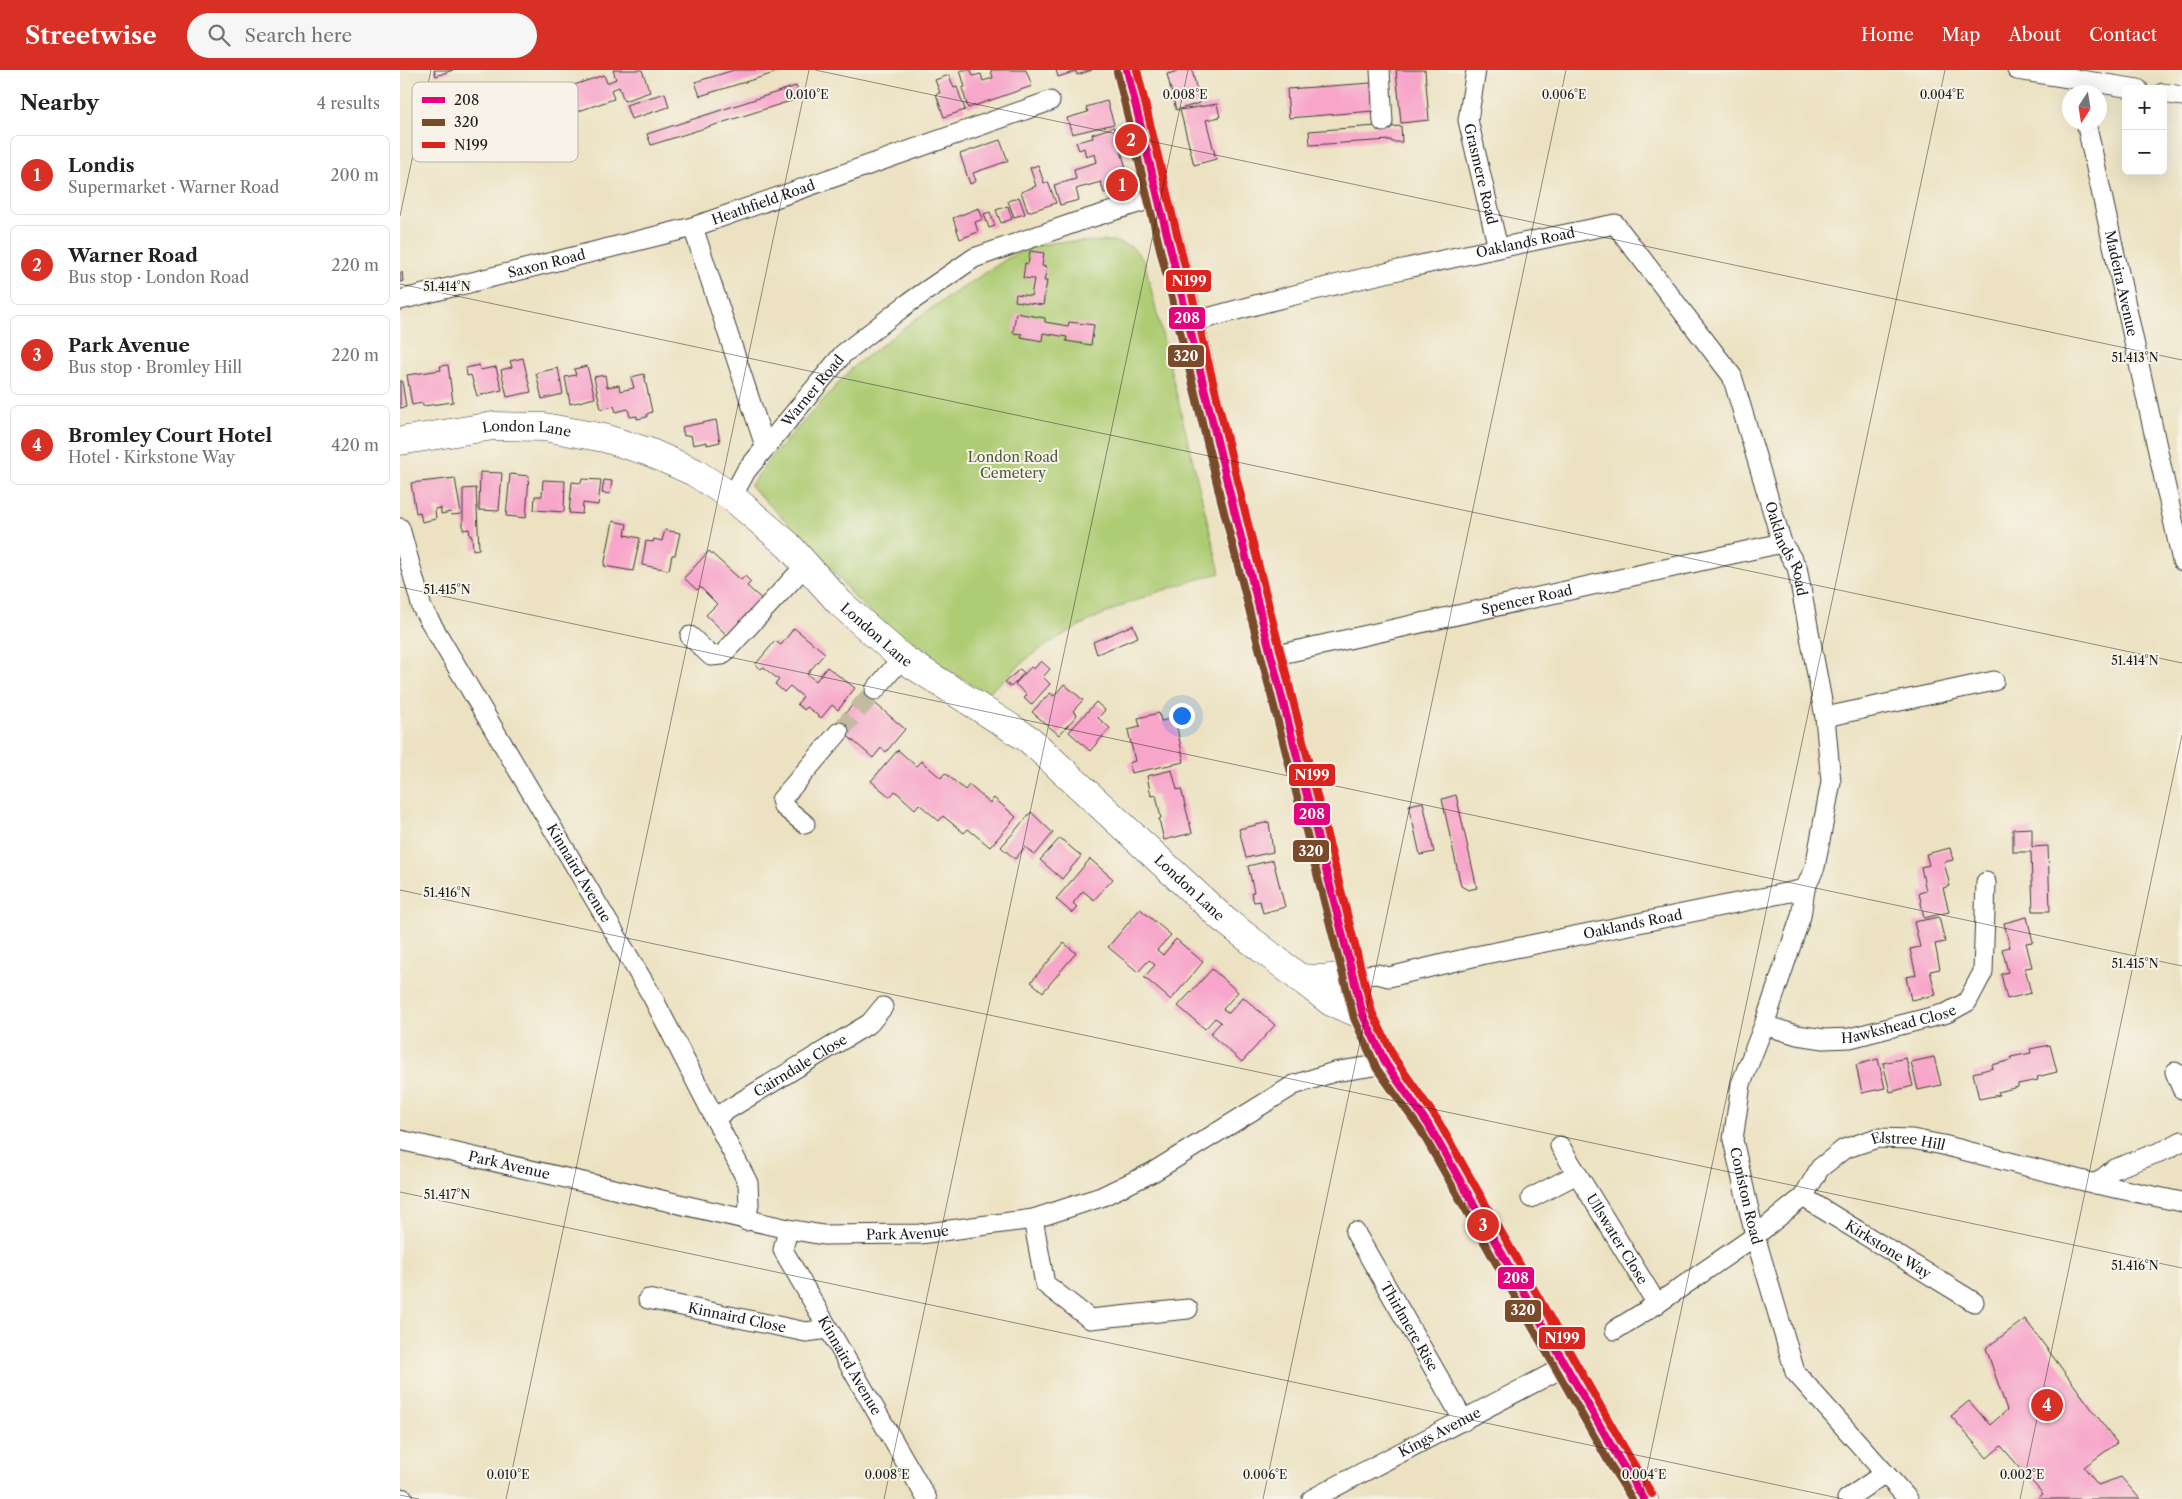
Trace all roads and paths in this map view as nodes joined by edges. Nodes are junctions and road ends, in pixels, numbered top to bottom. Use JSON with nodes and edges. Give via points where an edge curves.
{"nodes":[{"id":1,"x":1127,"y":70,"type":"edge"},
{"id":2,"x":1380,"y":70,"type":"edge"},
{"id":3,"x":1476,"y":70,"type":"edge"},
{"id":4,"x":2018,"y":70,"type":"edge"},
{"id":5,"x":2078,"y":80,"type":"edge"},
{"id":6,"x":2122,"y":87,"type":"edge"},
{"id":7,"x":2167,"y":94,"type":"edge"},
{"id":8,"x":2182,"y":96,"type":"edge"},
{"id":9,"x":1050,"y":102,"type":"dead end"},
{"id":10,"x":1383,"y":122,"type":"dead end"},
{"id":11,"x":2088,"y":130,"type":"edge"},
{"id":12,"x":1158,"y":197,"type":"junction"},
{"id":13,"x":693,"y":227,"type":"junction"},
{"id":14,"x":1498,"y":248,"type":"junction"},
{"id":15,"x":400,"y":300,"type":"edge"},
{"id":16,"x":1190,"y":323,"type":"junction"},
{"id":17,"x":400,"y":441,"type":"edge"},
{"id":18,"x":765,"y":446,"type":"junction"},
{"id":19,"x":732,"y":497,"type":"junction"},
{"id":20,"x":400,"y":528,"type":"edge"},
{"id":21,"x":1782,"y":543,"type":"junction"},
{"id":22,"x":2182,"y":561,"type":"edge"},
{"id":23,"x":806,"y":565,"type":"junction"},
{"id":24,"x":690,"y":636,"type":"dead end"},
{"id":25,"x":1272,"y":656,"type":"junction"},
{"id":26,"x":902,"y":658,"type":"junction"},
{"id":27,"x":1994,"y":681,"type":"dead end"},
{"id":28,"x":875,"y":690,"type":"tunnel mouth"},
{"id":29,"x":1825,"y":717,"type":"junction"},
{"id":30,"x":839,"y":732,"type":"tunnel mouth"},
{"id":31,"x":805,"y":824,"type":"dead end"},
{"id":32,"x":1986,"y":882,"type":"dead end"},
{"id":33,"x":1805,"y":889,"type":"junction"},
{"id":34,"x":1351,"y":965,"type":"junction"},
{"id":35,"x":1299,"y":978,"type":"junction"},
{"id":36,"x":883,"y":1007,"type":"dead end"},
{"id":37,"x":1363,"y":1015,"type":"junction"},
{"id":38,"x":1764,"y":1025,"type":"junction"},
{"id":39,"x":1386,"y":1064,"type":"junction"},
{"id":40,"x":714,"y":1118,"type":"junction"},
{"id":41,"x":400,"y":1140,"type":"edge"},
{"id":42,"x":2182,"y":1141,"type":"edge"},
{"id":43,"x":1560,"y":1146,"type":"dead end"},
{"id":44,"x":1577,"y":1174,"type":"junction"},
{"id":45,"x":2096,"y":1184,"type":"junction"},
{"id":46,"x":1803,"y":1197,"type":"junction"},
{"id":47,"x":1531,"y":1198,"type":"dead end"},
{"id":48,"x":2182,"y":1202,"type":"edge"},
{"id":49,"x":1034,"y":1219,"type":"junction"},
{"id":50,"x":746,"y":1221,"type":"junction"},
{"id":51,"x":788,"y":1229,"type":"junction"},
{"id":52,"x":1355,"y":1232,"type":"dead end"},
{"id":53,"x":1755,"y":1236,"type":"junction"},
{"id":54,"x":648,"y":1298,"type":"dead end"},
{"id":55,"x":1974,"y":1302,"type":"dead end"},
{"id":56,"x":1657,"y":1304,"type":"junction"},
{"id":57,"x":1188,"y":1309,"type":"dead end"},
{"id":58,"x":828,"y":1329,"type":"junction"},
{"id":59,"x":1615,"y":1330,"type":"dead end"},
{"id":60,"x":1566,"y":1366,"type":"junction"},
{"id":61,"x":1464,"y":1421,"type":"junction"},
{"id":62,"x":1885,"y":1473,"type":"junction"},
{"id":63,"x":400,"y":1498,"type":"edge"},
{"id":64,"x":404,"y":1499,"type":"edge"},
{"id":65,"x":927,"y":1499,"type":"edge"},
{"id":66,"x":1312,"y":1499,"type":"edge"},
{"id":67,"x":1644,"y":1499,"type":"edge"},
{"id":68,"x":1847,"y":1499,"type":"edge"},
{"id":69,"x":1908,"y":1499,"type":"edge"}],
"edges":[{"from":1,"to":12,"type":"main road"},
{"from":2,"to":10,"type":"street"},
{"from":3,"to":14,"type":"street","name":"Grasmere Road","via":[[1468,120]]},
{"from":4,"to":5,"type":"street"},
{"from":5,"to":6,"type":"street"},
{"from":7,"to":8,"type":"street"},
{"from":9,"to":13,"type":"street","name":"Heathfield Road"},
{"from":11,"to":22,"type":"street","name":"Madeira Avenue"},
{"from":12,"to":16,"type":"main road"},
{"from":12,"to":18,"type":"street","name":"Warner Road","via":[[974,258],[843,354]]},
{"from":13,"to":15,"type":"street","name":"Saxon Road"},
{"from":13,"to":18,"type":"street","name":"Heathfield Road"},
{"from":14,"to":16,"type":"street","name":"Oaklands Road","via":[[1272,300]]},
{"from":14,"to":21,"type":"street","name":"Oaklands Road","via":[[1615,224],[1732,376]]},
{"from":16,"to":25,"type":"main road"},
{"from":17,"to":19,"type":"main road","name":"London Lane","via":[[493,426],[544,427],[604,438],[649,452],[694,472]]},
{"from":18,"to":19,"type":"street","name":"Warner Road"},
{"from":19,"to":23,"type":"main road","name":"London Lane","via":[[788,545]]},
{"from":20,"to":40,"type":"street","name":"Kinnaird Avenue","via":[[422,608],[652,996]]},
{"from":21,"to":25,"type":"street","name":"Spencer Road"},
{"from":21,"to":29,"type":"street","name":"Oaklands Road","via":[[1797,567]]},
{"from":23,"to":24,"type":"street","via":[[722,655],[712,656]]},
{"from":23,"to":26,"type":"main road","name":"London Lane","via":[[840,603]]},
{"from":25,"to":34,"type":"main road"},
{"from":26,"to":28,"type":"street"},
{"from":26,"to":35,"type":"main road","name":"London Lane","via":[[1030,740],[1223,919]]},
{"from":27,"to":29,"type":"street"},
{"from":29,"to":33,"type":"street","name":"Oaklands Road","via":[[1831,782],[1815,867]]},
{"from":30,"to":31,"type":"street","via":[[781,800],[783,806]]},
{"from":32,"to":38,"type":"street","name":"Hawkshead Close","via":[[1983,972],[1967,1002],[1946,1013],[1850,1038],[1815,1038]]},
{"from":33,"to":34,"type":"street","name":"Oaklands Road","via":[[1474,956],[1389,977]]},
{"from":33,"to":38,"type":"street","name":"Coniston Road","via":[[1801,916]]},
{"from":34,"to":35,"type":"main road","via":[[1320,979]]},
{"from":34,"to":37,"type":"main road"},
{"from":35,"to":37,"type":"main road","name":"London Lane","via":[[1331,1002]]},
{"from":36,"to":40,"type":"street","name":"Cairndale Close","via":[[870,1023]]},
{"from":37,"to":39,"type":"main road"},
{"from":38,"to":53,"type":"street","name":"Coniston Road","via":[[1741,1084],[1734,1140]]},
{"from":39,"to":49,"type":"street","name":"Park Avenue","via":[[1334,1072],[1294,1085],[1153,1172],[1100,1197]]},
{"from":39,"to":60,"type":"main road","via":[[1428,1124]]},
{"from":40,"to":50,"type":"street","name":"Kinnaird Avenue","via":[[748,1183]]},
{"from":41,"to":50,"type":"street","name":"Park Avenue"},
{"from":42,"to":45,"type":"street","via":[[2114,1169]]},
{"from":43,"to":44,"type":"street","name":"Ullswater Close"},
{"from":44,"to":47,"type":"street"},
{"from":44,"to":56,"type":"street","name":"Ullswater Close"},
{"from":45,"to":46,"type":"street","name":"Elstree Hill","via":[[1943,1145],[1912,1139],[1877,1138],[1844,1149],[1826,1163]]},
{"from":45,"to":48,"type":"street","name":"Elstree Hill"},
{"from":46,"to":53,"type":"street","name":"Elstree Hill"},
{"from":46,"to":55,"type":"street","name":"Kirkstone Way"},
{"from":49,"to":51,"type":"street","name":"Park Avenue","via":[[920,1234],[823,1235]]},
{"from":49,"to":57,"type":"street","via":[[1045,1284],[1090,1320]]},
{"from":50,"to":51,"type":"street","name":"Park Avenue"},
{"from":51,"to":58,"type":"street","name":"Kinnaird Avenue","via":[[783,1250]]},
{"from":52,"to":61,"type":"street","name":"Thirlmere Rise"},
{"from":53,"to":56,"type":"street"},
{"from":53,"to":62,"type":"street","name":"Coniston Road","via":[[1795,1372]]},
{"from":54,"to":58,"type":"street","name":"Kinnaird Close","via":[[806,1332]]},
{"from":56,"to":59,"type":"street"},
{"from":58,"to":65,"type":"street","name":"Kinnaird Avenue"},
{"from":60,"to":61,"type":"street","name":"Kings Avenue"},
{"from":60,"to":67,"type":"main road"},
{"from":61,"to":66,"type":"street","name":"Kings Avenue"},
{"from":62,"to":68,"type":"street"},
{"from":62,"to":69,"type":"street","name":"Coniston Road"},
{"from":63,"to":64,"type":"street"}]}
